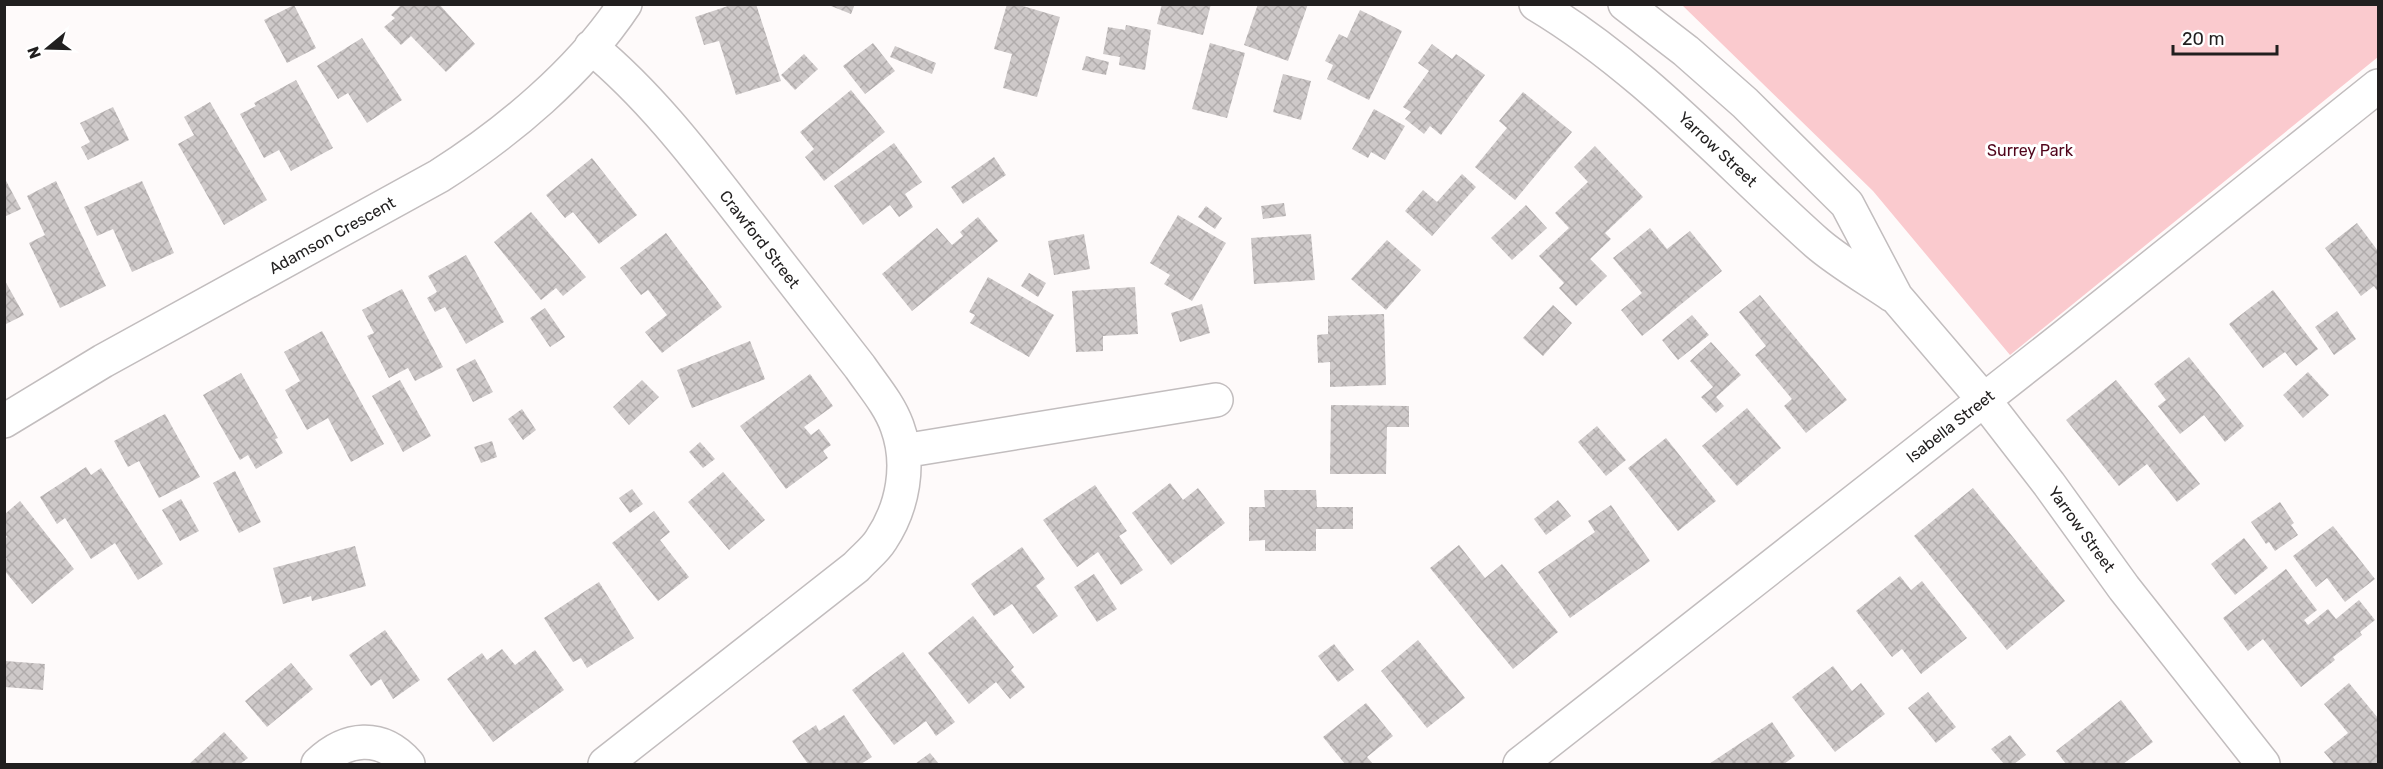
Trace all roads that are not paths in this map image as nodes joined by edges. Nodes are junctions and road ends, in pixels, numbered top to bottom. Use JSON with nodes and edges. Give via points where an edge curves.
{"nodes":[{"id":1,"x":625,"y":4,"type":"edge"},
{"id":2,"x":1536,"y":4,"type":"edge"},
{"id":3,"x":1625,"y":4,"type":"edge"},
{"id":4,"x":591,"y":47,"type":"junction"},
{"id":5,"x":2379,"y":86,"type":"edge"},
{"id":6,"x":1896,"y":297,"type":"junction"},
{"id":7,"x":1216,"y":400,"type":"dead end"},
{"id":8,"x":1984,"y":400,"type":"junction"},
{"id":9,"x":4,"y":421,"type":"edge"},
{"id":10,"x":903,"y":450,"type":"junction"},
{"id":11,"x":318,"y":765,"type":"edge"},
{"id":12,"x":408,"y":765,"type":"edge"},
{"id":13,"x":605,"y":765,"type":"edge"},
{"id":14,"x":1520,"y":765,"type":"edge"},
{"id":15,"x":2263,"y":765,"type":"edge"}],
"edges":[{"from":1,"to":4,"type":"street","name":"Adamson Crescent"},
{"from":2,"to":6,"type":"street","name":"Yarrow Street","via":[[1652,90],[1819,244]]},
{"from":3,"to":6,"type":"street","name":"Yarrow Street","via":[[1745,104],[1847,204]]},
{"from":4,"to":9,"type":"street","name":"Adamson Crescent","via":[[535,104],[471,156],[103,361]]},
{"from":4,"to":10,"type":"street","name":"Crawford Street","via":[[649,102],[860,367],[897,426]]},
{"from":5,"to":8,"type":"street","name":"Isabella Street"},
{"from":6,"to":8,"type":"street","name":"Yarrow Street"},
{"from":7,"to":10,"type":"street"},
{"from":8,"to":14,"type":"street","name":"Isabella Street"},
{"from":8,"to":15,"type":"street","name":"Yarrow Street"},
{"from":10,"to":13,"type":"street","name":"Crawford Street","via":[[904,477],[897,514],[880,542],[856,567]]},
{"from":11,"to":12,"type":"street","via":[[329,753],[347,744],[366,742],[393,749]]}]}
